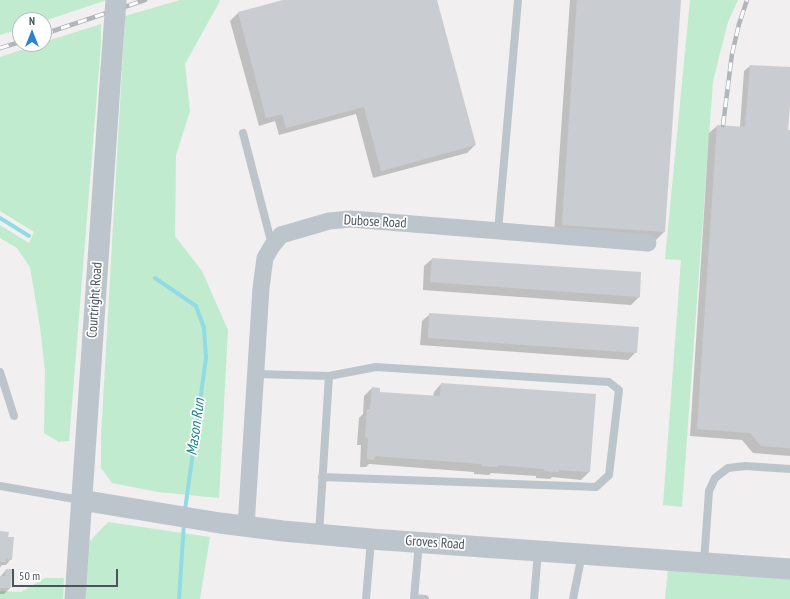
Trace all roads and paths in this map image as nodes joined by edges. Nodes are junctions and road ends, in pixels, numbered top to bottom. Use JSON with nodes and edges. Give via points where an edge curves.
{"nodes":[{"id":1,"x":116,"y":0,"type":"edge"},
{"id":2,"x":518,"y":0,"type":"edge"},
{"id":3,"x":243,"y":133,"type":"dead end"},
{"id":4,"x":498,"y":231,"type":"junction"},
{"id":5,"x":648,"y":243,"type":"dead end"},
{"id":6,"x":272,"y":246,"type":"junction"},
{"id":7,"x":0,"y":372,"type":"edge"},
{"id":8,"x":256,"y":374,"type":"junction"},
{"id":9,"x":329,"y":376,"type":"junction"},
{"id":10,"x":14,"y":416,"type":"dead end"},
{"id":11,"x":790,"y":469,"type":"edge"},
{"id":12,"x":322,"y":477,"type":"junction"},
{"id":13,"x":0,"y":486,"type":"edge"},
{"id":14,"x":81,"y":500,"type":"junction"},
{"id":15,"x":246,"y":527,"type":"junction"},
{"id":16,"x":319,"y":535,"type":"junction"},
{"id":17,"x":371,"y":539,"type":"junction"},
{"id":18,"x":419,"y":542,"type":"junction"},
{"id":19,"x":538,"y":550,"type":"junction"},
{"id":20,"x":582,"y":553,"type":"junction"},
{"id":21,"x":704,"y":562,"type":"junction"},
{"id":22,"x":790,"y":568,"type":"edge"},
{"id":23,"x":74,"y":599,"type":"edge"},
{"id":24,"x":366,"y":599,"type":"edge"},
{"id":25,"x":414,"y":599,"type":"edge"},
{"id":26,"x":426,"y":599,"type":"edge"},
{"id":27,"x":534,"y":599,"type":"edge"},
{"id":28,"x":573,"y":599,"type":"edge"}],
"edges":[{"from":1,"to":14,"type":"street","name":"Courtright Road","bridge":true},
{"from":2,"to":4,"type":"lane"},
{"from":3,"to":6,"type":"lane"},
{"from":4,"to":5,"type":"street","name":"Dubose Road"},
{"from":4,"to":6,"type":"street","name":"Dubose Road","via":[[351,219],[329,221],[281,235]]},
{"from":6,"to":8,"type":"street","name":"Dubose Road","via":[[265,258],[261,288]]},
{"from":7,"to":10,"type":"lane"},
{"from":8,"to":9,"type":"lane"},
{"from":8,"to":15,"type":"street","name":"Dubose Road"},
{"from":9,"to":12,"type":"lane"},
{"from":9,"to":12,"type":"lane","via":[[376,367],[609,382],[619,390],[609,475],[596,487]]},
{"from":11,"to":21,"type":"lane","via":[[745,466],[728,468],[715,478],[709,491]]},
{"from":12,"to":16,"type":"lane"},
{"from":13,"to":14,"type":"lane"},
{"from":14,"to":15,"type":"street","name":"Groves Road"},
{"from":14,"to":23,"type":"street","name":"Courtright Road"},
{"from":15,"to":16,"type":"street","name":"Groves Road"},
{"from":16,"to":17,"type":"street","name":"Groves Road"},
{"from":17,"to":18,"type":"street","name":"Groves Road"},
{"from":17,"to":24,"type":"lane"},
{"from":18,"to":19,"type":"street","name":"Groves Road"},
{"from":18,"to":25,"type":"lane"},
{"from":19,"to":20,"type":"street","name":"Groves Road"},
{"from":19,"to":27,"type":"lane"},
{"from":20,"to":21,"type":"street","name":"Groves Road"},
{"from":20,"to":28,"type":"lane"},
{"from":21,"to":22,"type":"street","name":"Groves Road"},
{"from":25,"to":26,"type":"lane"}]}
